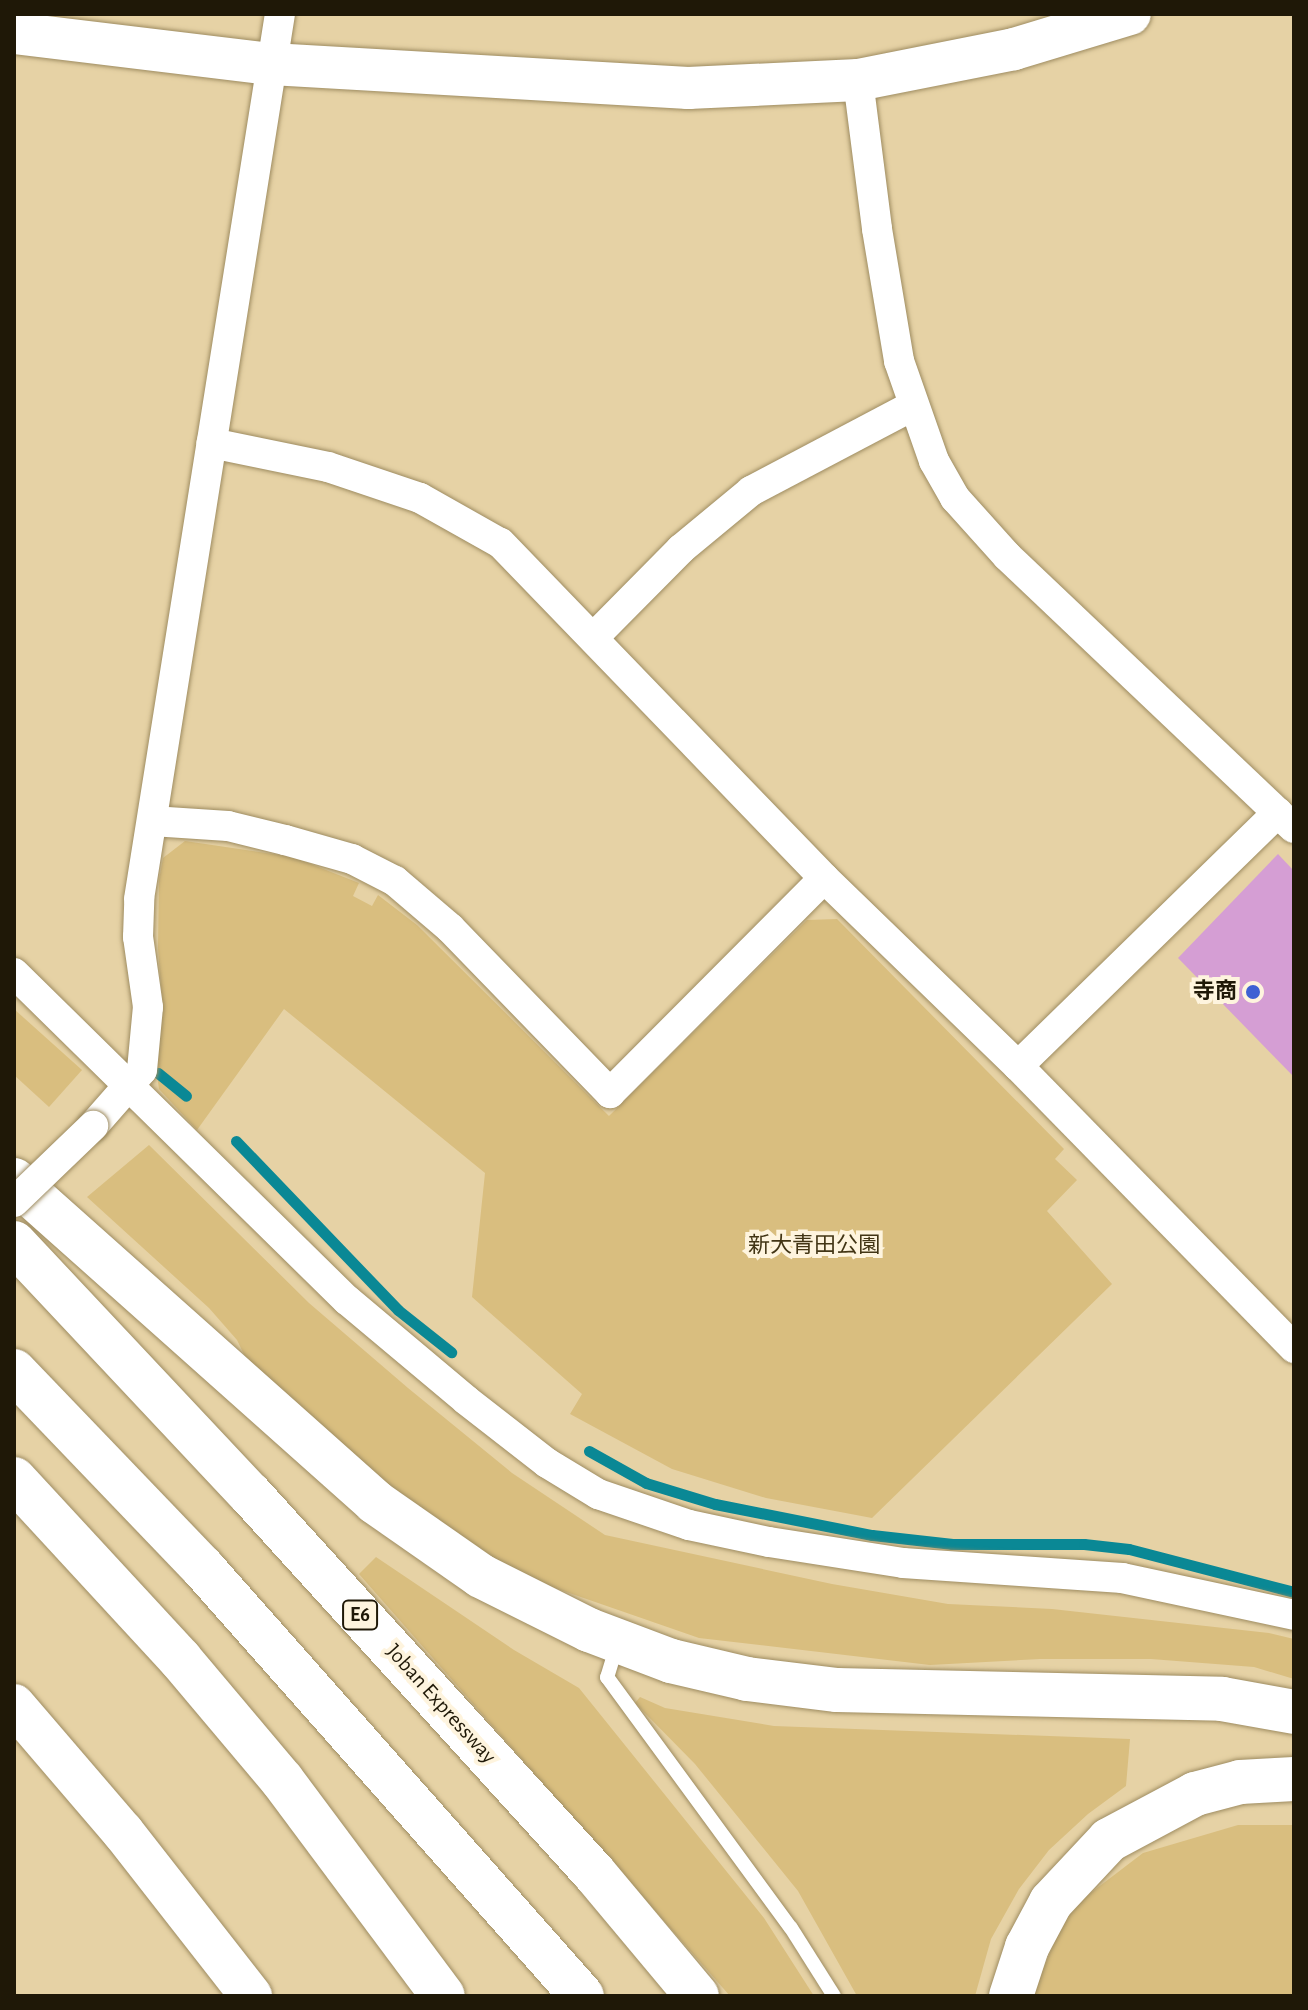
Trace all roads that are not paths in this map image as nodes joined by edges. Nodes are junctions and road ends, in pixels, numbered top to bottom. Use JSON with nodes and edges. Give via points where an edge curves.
{"nodes":[{"id":1,"x":280,"y":14,"type":"edge"},
{"id":2,"x":1130,"y":14,"type":"edge"},
{"id":3,"x":14,"y":33,"type":"edge"},
{"id":4,"x":271,"y":64,"type":"junction"},
{"id":5,"x":858,"y":80,"type":"junction"},
{"id":6,"x":912,"y":406,"type":"junction"},
{"id":7,"x":211,"y":443,"type":"junction"},
{"id":8,"x":594,"y":637,"type":"junction"},
{"id":9,"x":1286,"y":820,"type":"edge"},
{"id":10,"x":152,"y":821,"type":"junction"},
{"id":11,"x":824,"y":878,"type":"junction"},
{"id":12,"x":14,"y":973,"type":"edge"},
{"id":13,"x":1018,"y":1066,"type":"junction"},
{"id":14,"x":131,"y":1086,"type":"junction"},
{"id":15,"x":14,"y":1180,"type":"edge"},
{"id":16,"x":14,"y":1202,"type":"edge"},
{"id":17,"x":14,"y":1243,"type":"edge"},
{"id":18,"x":1294,"y":1348,"type":"edge"},
{"id":19,"x":14,"y":1371,"type":"edge"},
{"id":20,"x":14,"y":1479,"type":"edge"},
{"id":21,"x":1294,"y":1615,"type":"edge"},
{"id":22,"x":618,"y":1641,"type":"junction"},
{"id":23,"x":14,"y":1705,"type":"edge"},
{"id":24,"x":1294,"y":1712,"type":"edge"},
{"id":25,"x":1294,"y":1779,"type":"edge"},
{"id":26,"x":249,"y":1995,"type":"edge"},
{"id":27,"x":443,"y":1996,"type":"edge"},
{"id":28,"x":582,"y":1996,"type":"edge"},
{"id":29,"x":697,"y":1996,"type":"edge"},
{"id":30,"x":834,"y":1996,"type":"edge"},
{"id":31,"x":1011,"y":1996,"type":"edge"}],
"edges":[{"from":1,"to":4,"type":"street"},
{"from":2,"to":5,"type":"street","via":[[1014,49]]},
{"from":3,"to":4,"type":"street"},
{"from":4,"to":5,"type":"street","via":[[688,88]]},
{"from":4,"to":7,"type":"street"},
{"from":5,"to":6,"type":"street","via":[[888,298]]},
{"from":6,"to":8,"type":"street","via":[[751,491],[681,549]]},
{"from":6,"to":9,"type":"street","via":[[934,461],[981,529]]},
{"from":7,"to":8,"type":"street","via":[[328,467],[420,498],[500,543]]},
{"from":7,"to":10,"type":"street"},
{"from":8,"to":11,"type":"street"},
{"from":9,"to":13,"type":"street"},
{"from":10,"to":11,"type":"street","via":[[228,826],[285,840],[352,859],[395,881],[450,928],[610,1093]]},
{"from":10,"to":14,"type":"street","via":[[139,899],[146,1037],[142,1070]]},
{"from":11,"to":13,"type":"street"},
{"from":12,"to":14,"type":"street"},
{"from":13,"to":18,"type":"street"},
{"from":14,"to":16,"type":"street","bridge":true},
{"from":14,"to":21,"type":"street","via":[[347,1300],[512,1436],[598,1494],[689,1525],[769,1542],[903,1563],[1122,1578]]},
{"from":15,"to":22,"type":"highway","via":[[375,1502],[481,1576]]},
{"from":17,"to":29,"type":"highway","name":"Joban Expressway","number":"E6","via":[[250,1494]]},
{"from":19,"to":28,"type":"highway","via":[[202,1567]]},
{"from":20,"to":27,"type":"highway","via":[[180,1659],[282,1780]]},
{"from":22,"to":24,"type":"highway","via":[[671,1661],[747,1679],[837,1690],[1222,1699]]},
{"from":22,"to":30,"type":"lane","via":[[607,1677],[791,1928]]},
{"from":23,"to":26,"type":"street","via":[[123,1832]]},
{"from":25,"to":31,"type":"highway","via":[[1240,1782],[1195,1794],[1109,1840],[1051,1902],[1027,1947]]}]}
